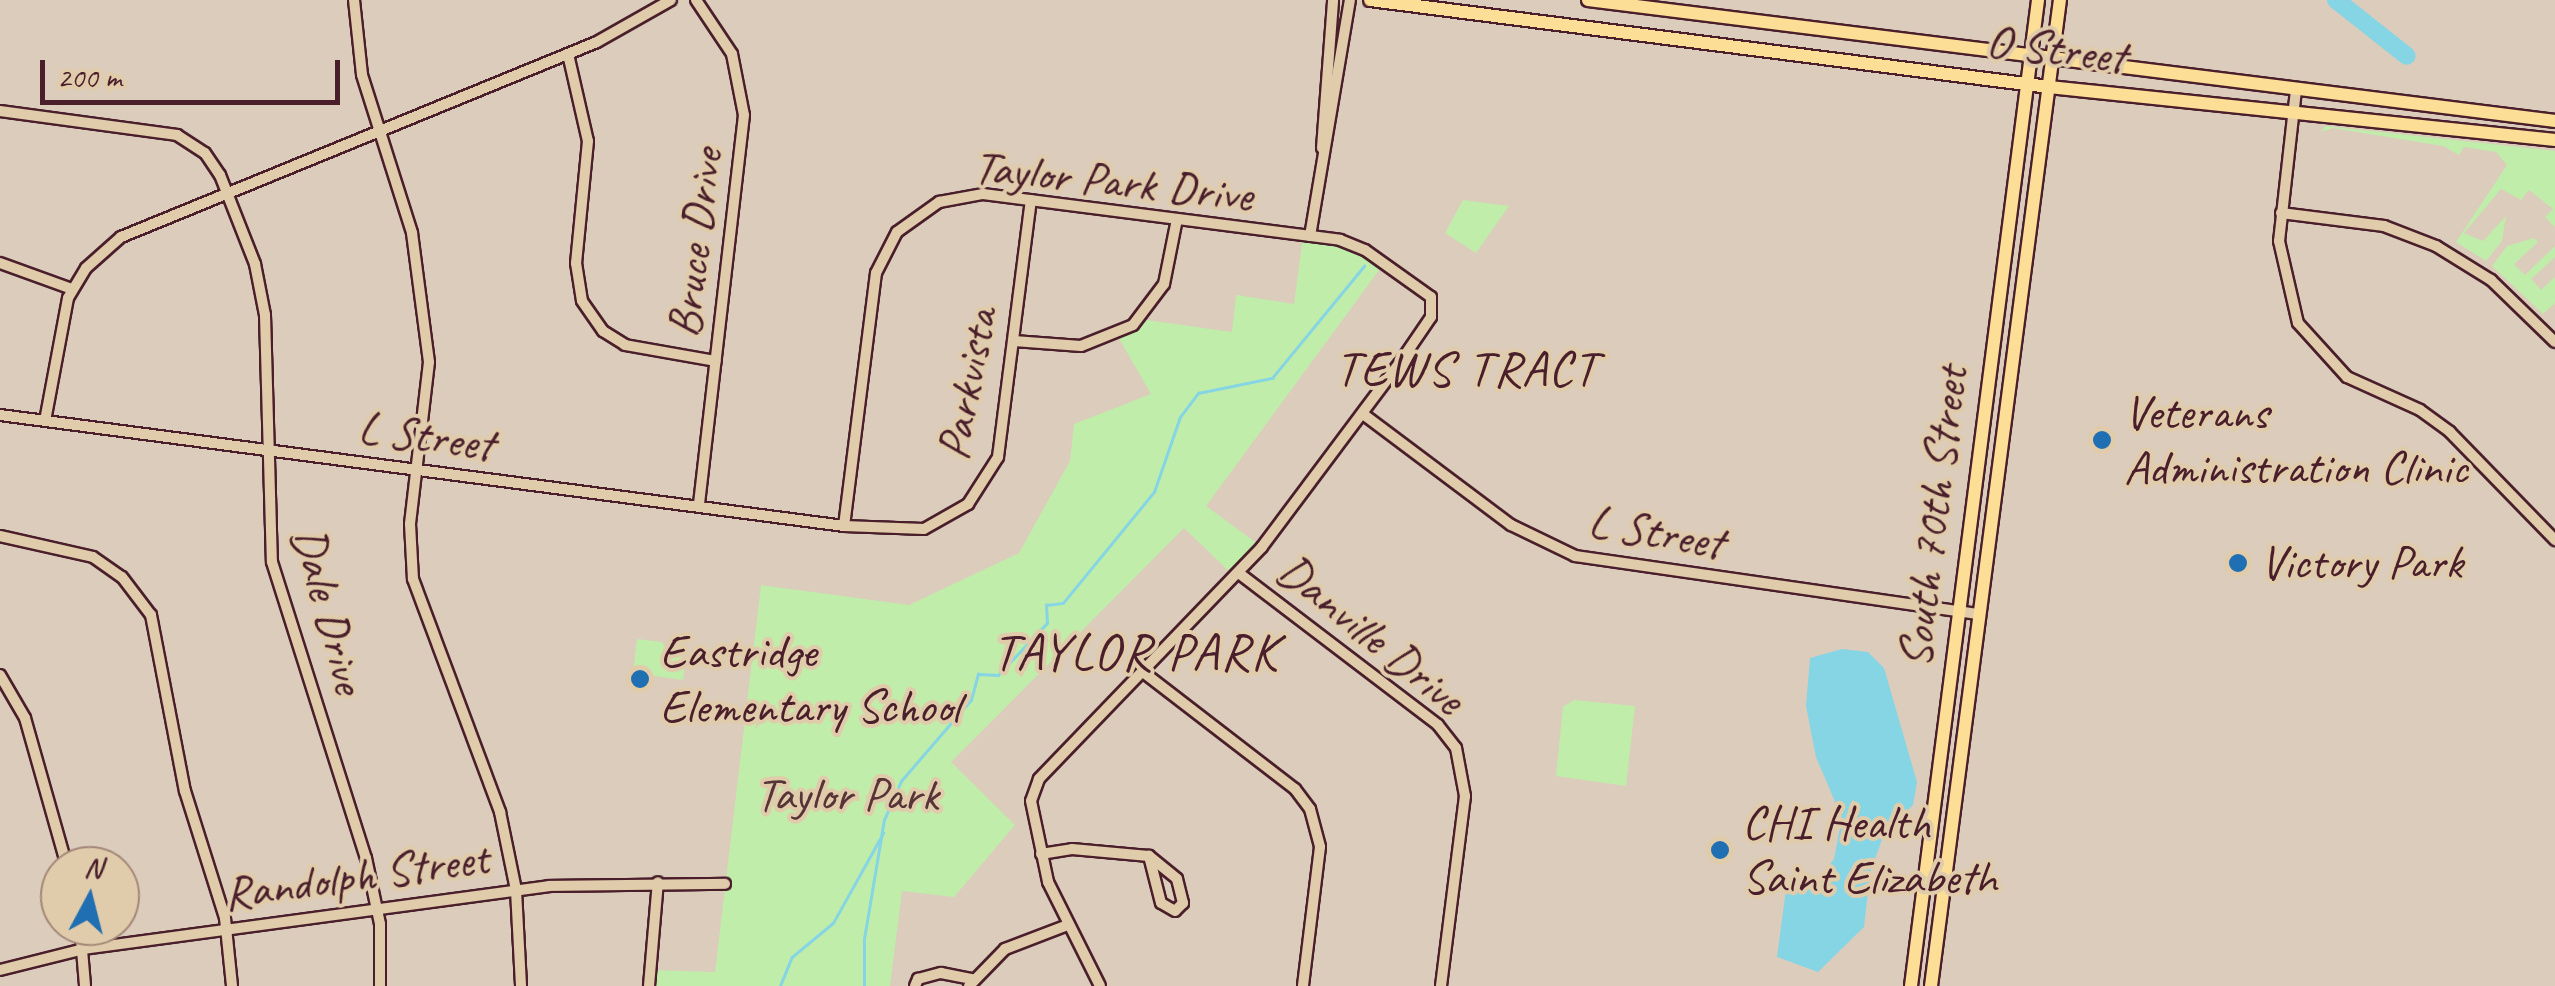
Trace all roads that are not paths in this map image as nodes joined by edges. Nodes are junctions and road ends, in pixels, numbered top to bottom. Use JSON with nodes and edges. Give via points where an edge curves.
{"nodes":[{"id":1,"x":354,"y":0,"type":"edge"},
{"id":2,"x":671,"y":0,"type":"edge"},
{"id":3,"x":696,"y":0,"type":"edge"},
{"id":4,"x":1333,"y":0,"type":"edge"},
{"id":5,"x":1350,"y":0,"type":"edge"},
{"id":6,"x":1370,"y":0,"type":"edge"},
{"id":7,"x":1588,"y":0,"type":"edge"},
{"id":8,"x":2038,"y":0,"type":"edge"},
{"id":9,"x":2060,"y":0,"type":"edge"},
{"id":10,"x":568,"y":54,"type":"junction"},
{"id":11,"x":2030,"y":57,"type":"junction"},
{"id":12,"x":2053,"y":60,"type":"junction"},
{"id":13,"x":2027,"y":84,"type":"junction"},
{"id":14,"x":2049,"y":87,"type":"junction"},
{"id":15,"x":2296,"y":90,"type":"junction"},
{"id":16,"x":2294,"y":110,"type":"junction"},
{"id":17,"x":0,"y":111,"type":"edge"},
{"id":18,"x":2555,"y":120,"type":"edge"},
{"id":19,"x":380,"y":129,"type":"junction"},
{"id":20,"x":2555,"y":140,"type":"edge"},
{"id":21,"x":1322,"y":149,"type":"junction"},
{"id":22,"x":226,"y":191,"type":"junction"},
{"id":23,"x":1032,"y":200,"type":"junction"},
{"id":24,"x":2282,"y":213,"type":"junction"},
{"id":25,"x":1176,"y":219,"type":"junction"},
{"id":26,"x":1310,"y":236,"type":"junction"},
{"id":27,"x":0,"y":263,"type":"edge"},
{"id":28,"x":72,"y":289,"type":"junction"},
{"id":29,"x":1014,"y":342,"type":"junction"},
{"id":30,"x":2555,"y":342,"type":"edge"},
{"id":31,"x":716,"y":361,"type":"junction"},
{"id":32,"x":1363,"y":414,"type":"junction"},
{"id":33,"x":0,"y":416,"type":"edge"},
{"id":34,"x":45,"y":421,"type":"junction"},
{"id":35,"x":267,"y":450,"type":"junction"},
{"id":36,"x":418,"y":470,"type":"junction"},
{"id":37,"x":698,"y":506,"type":"junction"},
{"id":38,"x":844,"y":526,"type":"junction"},
{"id":39,"x":0,"y":536,"type":"edge"},
{"id":40,"x":2555,"y":540,"type":"edge"},
{"id":41,"x":1240,"y":574,"type":"junction"},
{"id":42,"x":1960,"y":612,"type":"junction"},
{"id":43,"x":1978,"y":614,"type":"junction"},
{"id":44,"x":1143,"y":672,"type":"junction"},
{"id":45,"x":0,"y":675,"type":"edge"},
{"id":46,"x":61,"y":846,"type":"edge"},
{"id":47,"x":1042,"y":854,"type":"junction"},
{"id":48,"x":1150,"y":856,"type":"junction"},
{"id":49,"x":658,"y":882,"type":"junction"},
{"id":50,"x":726,"y":884,"type":"dead end"},
{"id":51,"x":516,"y":890,"type":"junction"},
{"id":52,"x":376,"y":910,"type":"junction"},
{"id":53,"x":1065,"y":926,"type":"junction"},
{"id":54,"x":228,"y":930,"type":"junction"},
{"id":55,"x":83,"y":946,"type":"edge"},
{"id":56,"x":84,"y":949,"type":"junction"},
{"id":57,"x":0,"y":970,"type":"edge"},
{"id":58,"x":971,"y":982,"type":"edge"},
{"id":59,"x":85,"y":986,"type":"edge"},
{"id":60,"x":232,"y":986,"type":"edge"},
{"id":61,"x":380,"y":986,"type":"edge"},
{"id":62,"x":521,"y":986,"type":"edge"},
{"id":63,"x":649,"y":986,"type":"edge"},
{"id":64,"x":915,"y":986,"type":"edge"},
{"id":65,"x":1100,"y":986,"type":"edge"},
{"id":66,"x":1303,"y":986,"type":"edge"},
{"id":67,"x":1442,"y":986,"type":"edge"},
{"id":68,"x":1912,"y":986,"type":"edge"},
{"id":69,"x":1931,"y":986,"type":"edge"}],
"edges":[{"from":1,"to":19,"type":"street","via":[[362,75]]},
{"from":2,"to":10,"type":"street"},
{"from":3,"to":31,"type":"street","name":"Bruce Drive","via":[[732,54],[744,104]]},
{"from":4,"to":21,"type":"street"},
{"from":5,"to":21,"type":"street","via":[[1334,114]]},
{"from":6,"to":13,"type":"main road","name":"O Street"},
{"from":7,"to":11,"type":"main road","name":"O Street"},
{"from":8,"to":11,"type":"main road","name":"South 70th Street"},
{"from":9,"to":12,"type":"main road","name":"South 70th Street"},
{"from":10,"to":19,"type":"street"},
{"from":10,"to":31,"type":"street","via":[[588,140],[576,262],[582,302],[625,345]]},
{"from":11,"to":12,"type":"main road","name":"O Street"},
{"from":11,"to":13,"type":"main road","name":"South 70th Street"},
{"from":12,"to":14,"type":"main road","name":"South 70th Street"},
{"from":12,"to":15,"type":"main road","name":"O Street"},
{"from":13,"to":14,"type":"main road","name":"O Street"},
{"from":13,"to":42,"type":"main road","name":"South 70th Street"},
{"from":14,"to":16,"type":"main road","name":"O Street"},
{"from":14,"to":43,"type":"main road","name":"South 70th Street"},
{"from":15,"to":16,"type":"street"},
{"from":15,"to":18,"type":"main road","name":"O Street"},
{"from":16,"to":20,"type":"main road","name":"O Street"},
{"from":16,"to":24,"type":"street"},
{"from":17,"to":22,"type":"street","name":"Dale Drive","via":[[177,135],[212,160]]},
{"from":19,"to":22,"type":"street"},
{"from":19,"to":36,"type":"street","via":[[408,214],[429,362]]},
{"from":21,"to":26,"type":"street"},
{"from":22,"to":28,"type":"street","via":[[121,237]]},
{"from":22,"to":35,"type":"street","name":"Dale Drive","via":[[264,306]]},
{"from":23,"to":25,"type":"street","name":"Taylor Park Drive"},
{"from":23,"to":29,"type":"street","name":"Parkvista"},
{"from":23,"to":38,"type":"street","name":"Taylor Park Drive","via":[[946,199],[912,217],[888,244],[874,281]]},
{"from":24,"to":30,"type":"street","via":[[2384,226],[2436,246],[2491,280]]},
{"from":24,"to":40,"type":"street","via":[[2284,284],[2311,344],[2347,377],[2438,422]]},
{"from":25,"to":26,"type":"street","name":"Taylor Park Drive"},
{"from":25,"to":29,"type":"street","via":[[1164,284],[1133,325],[1081,346]]},
{"from":26,"to":32,"type":"street","name":"Taylor Park Drive","via":[[1365,250],[1434,302],[1431,317]]},
{"from":27,"to":28,"type":"street"},
{"from":28,"to":34,"type":"street","via":[[58,326]]},
{"from":29,"to":38,"type":"street","name":"Parkvista","via":[[998,457],[974,498],[924,529]]},
{"from":31,"to":37,"type":"street","name":"Bruce Drive"},
{"from":32,"to":41,"type":"street"},
{"from":32,"to":42,"type":"street","name":"L Street","via":[[1511,525],[1575,556]]},
{"from":33,"to":34,"type":"street","name":"L Street"},
{"from":34,"to":35,"type":"street","name":"L Street"},
{"from":35,"to":36,"type":"street","name":"L Street"},
{"from":35,"to":52,"type":"street","name":"Dale Drive","via":[[275,576],[362,841]]},
{"from":36,"to":37,"type":"street","name":"L Street"},
{"from":36,"to":51,"type":"street","via":[[413,578],[488,775]]},
{"from":37,"to":38,"type":"street","name":"L Street"},
{"from":39,"to":54,"type":"street","via":[[86,554],[122,577],[146,606],[160,640],[185,790]]},
{"from":41,"to":44,"type":"street"},
{"from":41,"to":67,"type":"street","name":"Danville Drive","via":[[1438,725],[1456,748],[1465,796]]},
{"from":42,"to":43,"type":"street","name":"L Street"},
{"from":42,"to":68,"type":"main road","name":"South 70th Street"},
{"from":43,"to":69,"type":"main road","name":"South 70th Street"},
{"from":44,"to":47,"type":"street","via":[[1044,770],[1031,801]]},
{"from":44,"to":66,"type":"street","via":[[1295,789],[1310,809],[1320,848]]},
{"from":45,"to":46,"type":"street","via":[[25,718]]},
{"from":47,"to":48,"type":"street","via":[[1072,849]]},
{"from":47,"to":53,"type":"street"},
{"from":48,"to":48,"type":"street","via":[[1177,878],[1183,903],[1174,911],[1162,903]]},
{"from":49,"to":50,"type":"street","name":"Randolph Street"},
{"from":49,"to":51,"type":"street","name":"Randolph Street"},
{"from":49,"to":63,"type":"street"},
{"from":51,"to":52,"type":"street","name":"Randolph Street"},
{"from":51,"to":62,"type":"street"},
{"from":52,"to":54,"type":"street","name":"Randolph Street"},
{"from":52,"to":61,"type":"street","name":"Dale Drive"},
{"from":53,"to":58,"type":"street","via":[[1005,950]]},
{"from":53,"to":65,"type":"street"},
{"from":54,"to":56,"type":"street","name":"Randolph Street"},
{"from":54,"to":60,"type":"street"},
{"from":55,"to":56,"type":"street"},
{"from":56,"to":57,"type":"street","name":"Randolph Street"},
{"from":56,"to":59,"type":"street"},
{"from":58,"to":64,"type":"street","via":[[941,973],[918,978]]}]}
